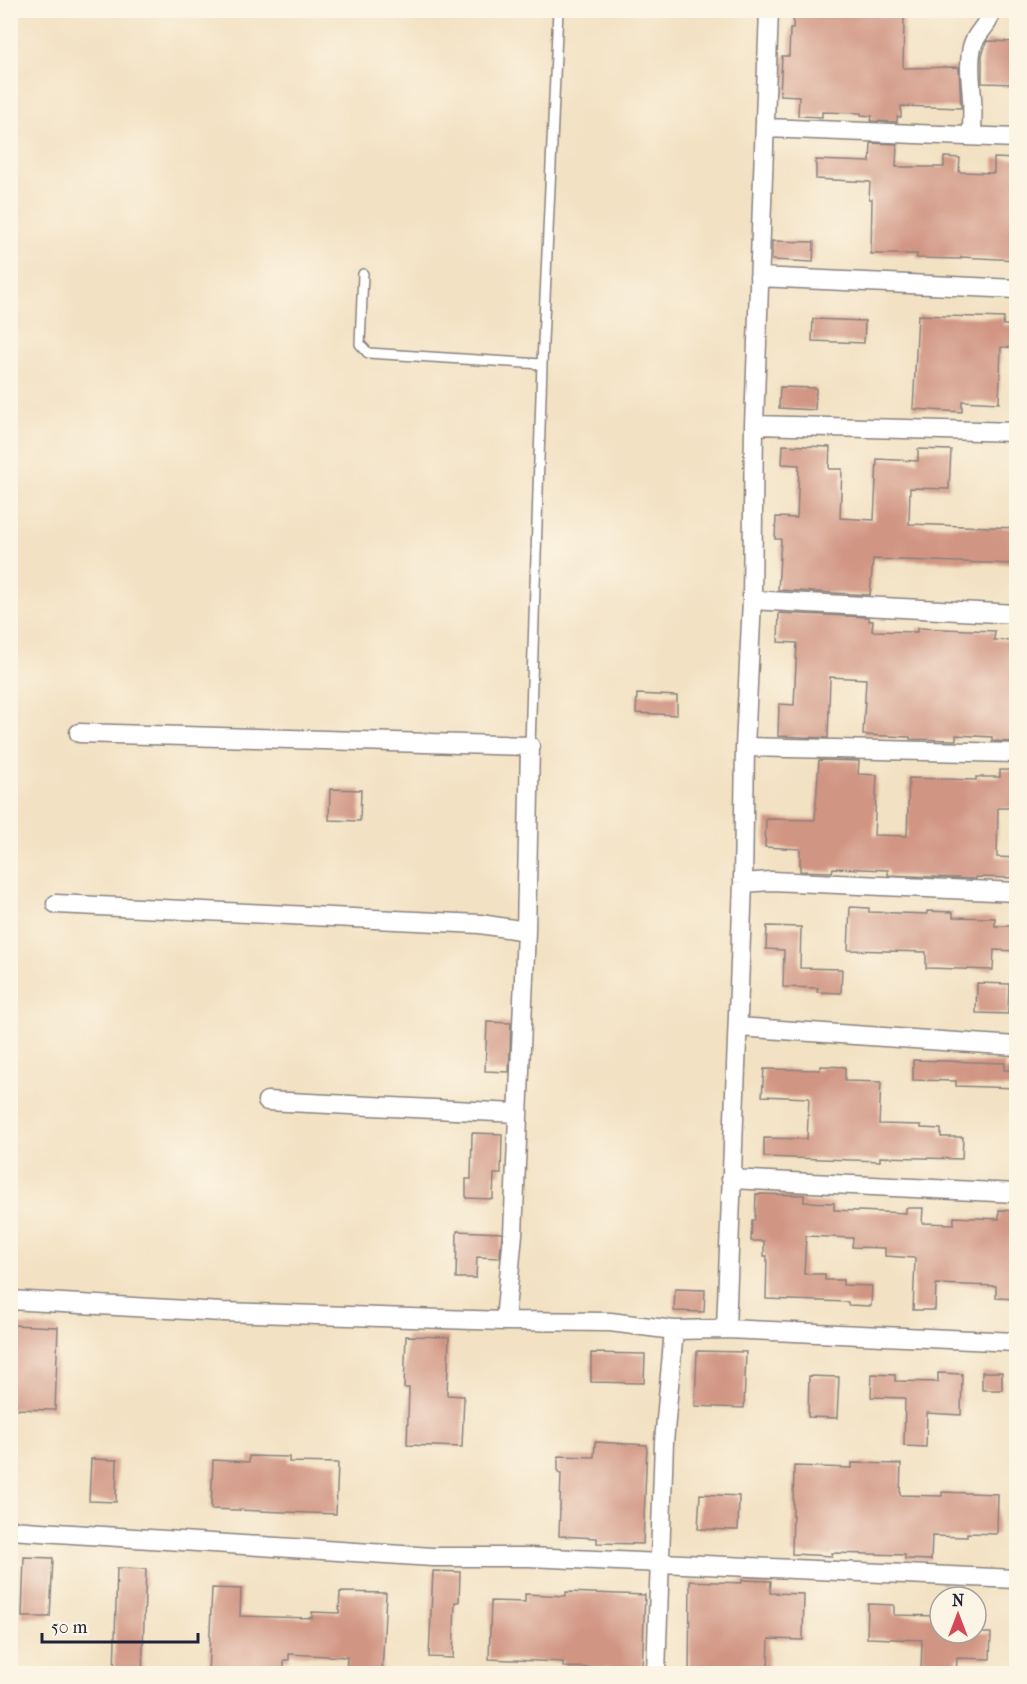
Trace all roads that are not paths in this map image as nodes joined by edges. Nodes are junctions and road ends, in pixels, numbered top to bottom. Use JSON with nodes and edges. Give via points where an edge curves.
{"nodes":[{"id":1,"x":558,"y":10,"type":"edge"},
{"id":2,"x":769,"y":10,"type":"edge"},
{"id":3,"x":992,"y":10,"type":"edge"},
{"id":4,"x":766,"y":128,"type":"junction"},
{"id":5,"x":972,"y":136,"type":"junction"},
{"id":6,"x":1017,"y":138,"type":"edge"},
{"id":7,"x":363,"y":274,"type":"dead end"},
{"id":8,"x":759,"y":277,"type":"junction"},
{"id":9,"x":1017,"y":289,"type":"edge"},
{"id":10,"x":542,"y":364,"type":"junction"},
{"id":11,"x":754,"y":425,"type":"junction"},
{"id":12,"x":1017,"y":432,"type":"edge"},
{"id":13,"x":752,"y":600,"type":"junction"},
{"id":14,"x":1017,"y":614,"type":"edge"},
{"id":15,"x":79,"y":733,"type":"dead end"},
{"id":16,"x":530,"y":746,"type":"junction"},
{"id":17,"x":745,"y":747,"type":"junction"},
{"id":18,"x":1017,"y":753,"type":"edge"},
{"id":19,"x":743,"y":883,"type":"junction"},
{"id":20,"x":1017,"y":892,"type":"edge"},
{"id":21,"x":56,"y":904,"type":"dead end"},
{"id":22,"x":526,"y":931,"type":"junction"},
{"id":23,"x":738,"y":1027,"type":"junction"},
{"id":24,"x":1017,"y":1046,"type":"edge"},
{"id":25,"x":267,"y":1101,"type":"dead end"},
{"id":26,"x":518,"y":1113,"type":"junction"},
{"id":27,"x":731,"y":1179,"type":"junction"},
{"id":28,"x":1017,"y":1193,"type":"edge"},
{"id":29,"x":10,"y":1300,"type":"edge"},
{"id":30,"x":505,"y":1321,"type":"junction"},
{"id":31,"x":726,"y":1329,"type":"junction"},
{"id":32,"x":674,"y":1330,"type":"junction"},
{"id":33,"x":1017,"y":1342,"type":"edge"},
{"id":34,"x":10,"y":1530,"type":"edge"},
{"id":35,"x":661,"y":1564,"type":"junction"},
{"id":36,"x":1017,"y":1579,"type":"edge"},
{"id":37,"x":657,"y":1674,"type":"edge"}],
"edges":[{"from":1,"to":10,"type":"lane"},
{"from":2,"to":4,"type":"street"},
{"from":3,"to":5,"type":"street","via":[[971,50]]},
{"from":4,"to":5,"type":"street"},
{"from":4,"to":8,"type":"street"},
{"from":5,"to":6,"type":"street"},
{"from":7,"to":10,"type":"lane","via":[[360,344],[368,353]]},
{"from":8,"to":9,"type":"street"},
{"from":8,"to":11,"type":"street"},
{"from":10,"to":16,"type":"lane"},
{"from":11,"to":12,"type":"street"},
{"from":11,"to":13,"type":"street"},
{"from":13,"to":14,"type":"street"},
{"from":13,"to":17,"type":"street"},
{"from":15,"to":16,"type":"street"},
{"from":16,"to":22,"type":"street"},
{"from":17,"to":18,"type":"street"},
{"from":17,"to":19,"type":"street"},
{"from":19,"to":20,"type":"street"},
{"from":19,"to":23,"type":"street"},
{"from":21,"to":22,"type":"street","via":[[480,924]]},
{"from":22,"to":26,"type":"street"},
{"from":23,"to":24,"type":"street"},
{"from":23,"to":27,"type":"street"},
{"from":25,"to":26,"type":"street"},
{"from":26,"to":30,"type":"street"},
{"from":27,"to":28,"type":"street"},
{"from":27,"to":31,"type":"street"},
{"from":29,"to":30,"type":"street","via":[[222,1312]]},
{"from":30,"to":32,"type":"street","via":[[610,1322]]},
{"from":31,"to":32,"type":"street"},
{"from":31,"to":33,"type":"street"},
{"from":32,"to":35,"type":"street","via":[[664,1443]]},
{"from":34,"to":35,"type":"street","via":[[434,1557]]},
{"from":35,"to":36,"type":"street"},
{"from":35,"to":37,"type":"street"}]}
